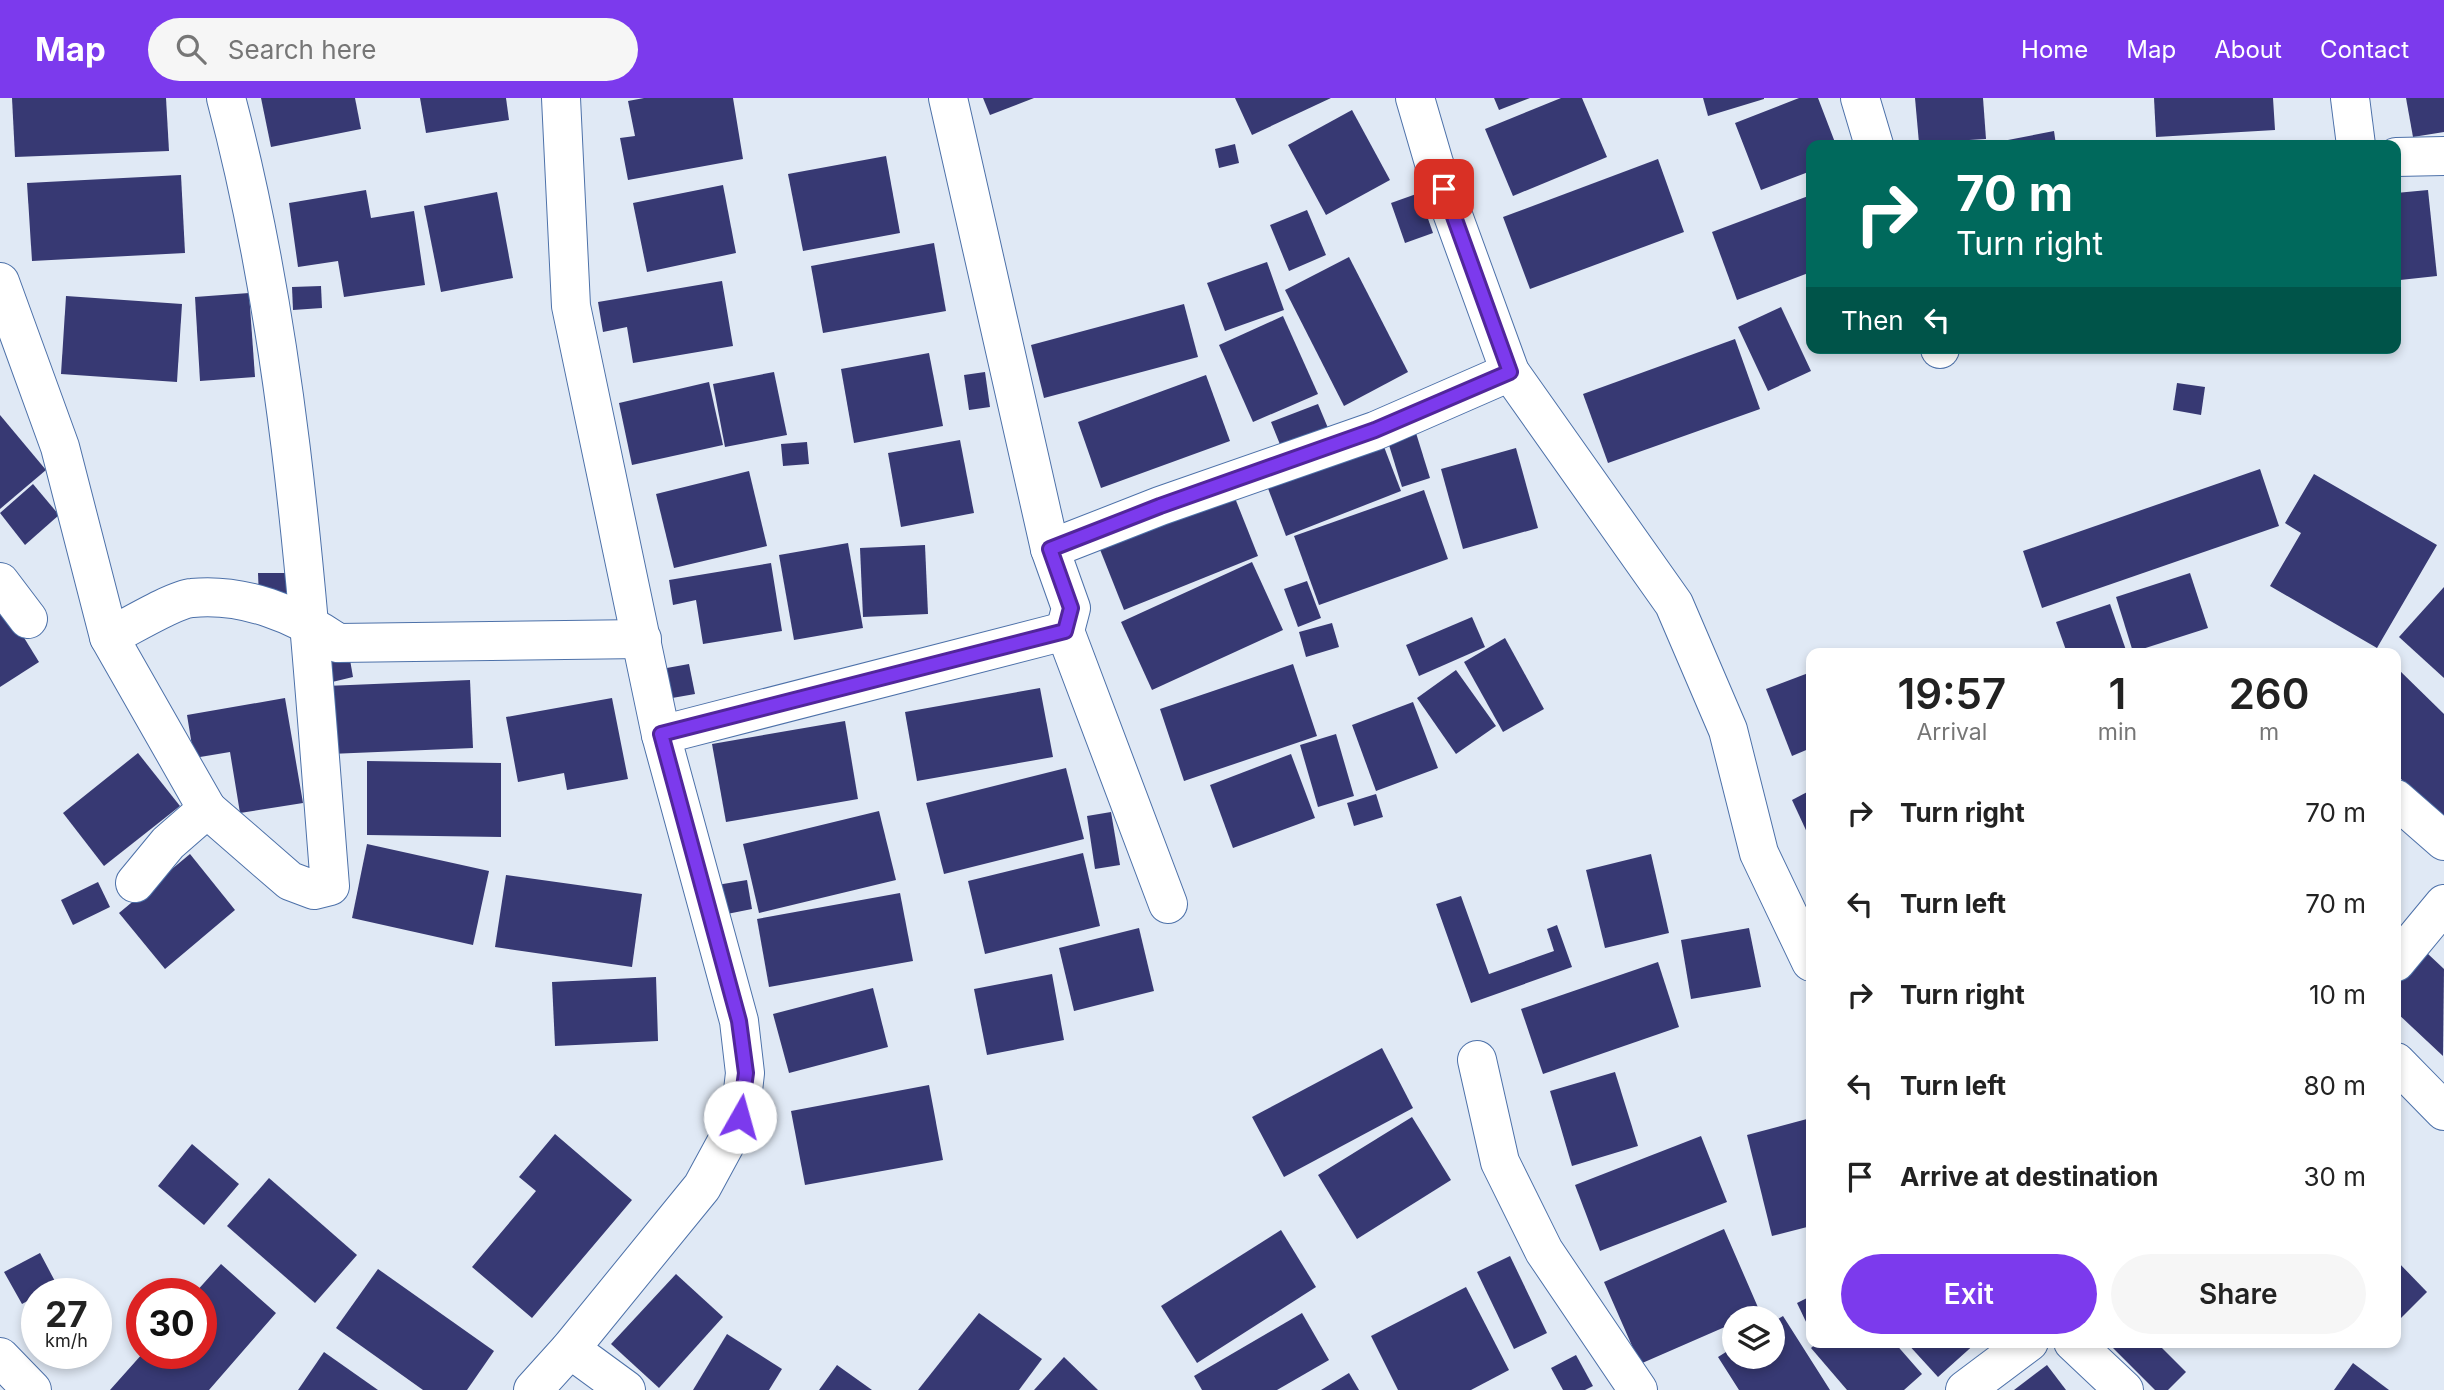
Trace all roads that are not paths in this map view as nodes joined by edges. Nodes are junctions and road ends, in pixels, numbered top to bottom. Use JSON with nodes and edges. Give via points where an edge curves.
{"nodes":[{"id":1,"x":226,"y":98,"type":"edge"},
{"id":2,"x":561,"y":98,"type":"edge"},
{"id":3,"x":948,"y":98,"type":"edge"},
{"id":4,"x":1415,"y":98,"type":"edge"},
{"id":5,"x":1860,"y":98,"type":"edge"},
{"id":6,"x":2350,"y":98,"type":"edge"},
{"id":7,"x":1873,"y":140,"type":"edge"},
{"id":8,"x":2355,"y":140,"type":"edge"},
{"id":9,"x":2444,"y":156,"type":"edge"},
{"id":10,"x":2401,"y":157,"type":"edge"},
{"id":11,"x":0,"y":282,"type":"edge"},
{"id":12,"x":1510,"y":372,"type":"junction"},
{"id":13,"x":1050,"y":549,"type":"junction"},
{"id":14,"x":0,"y":582,"type":"edge"},
{"id":15,"x":28,"y":619,"type":"dead end"},
{"id":16,"x":309,"y":623,"type":"junction"},
{"id":17,"x":1065,"y":631,"type":"junction"},
{"id":18,"x":109,"y":637,"type":"junction"},
{"id":19,"x":642,"y":639,"type":"junction"},
{"id":20,"x":661,"y":734,"type":"junction"},
{"id":21,"x":2401,"y":803,"type":"edge"},
{"id":22,"x":207,"y":809,"type":"junction"},
{"id":23,"x":2444,"y":841,"type":"edge"},
{"id":24,"x":135,"y":883,"type":"dead end"},
{"id":25,"x":1168,"y":904,"type":"dead end"},
{"id":26,"x":2444,"y":904,"type":"edge"},
{"id":27,"x":1806,"y":952,"type":"edge"},
{"id":28,"x":2401,"y":956,"type":"edge"},
{"id":29,"x":1477,"y":1060,"type":"dead end"},
{"id":30,"x":2401,"y":1067,"type":"edge"},
{"id":31,"x":2444,"y":1111,"type":"edge"},
{"id":32,"x":2021,"y":1348,"type":"edge"},
{"id":33,"x":2079,"y":1348,"type":"edge"},
{"id":34,"x":570,"y":1349,"type":"junction"},
{"id":35,"x":0,"y":1357,"type":"edge"},
{"id":36,"x":33,"y":1390,"type":"edge"},
{"id":37,"x":533,"y":1390,"type":"edge"},
{"id":38,"x":626,"y":1390,"type":"edge"},
{"id":39,"x":1637,"y":1390,"type":"edge"},
{"id":40,"x":1965,"y":1390,"type":"edge"},
{"id":41,"x":2124,"y":1390,"type":"edge"}],
"edges":[{"from":1,"to":16,"type":"street","via":[[249,187],[279,367]]},
{"from":2,"to":19,"type":"street","via":[[571,306]]},
{"from":3,"to":13,"type":"street"},
{"from":4,"to":12,"type":"street"},
{"from":5,"to":7,"type":"street"},
{"from":6,"to":8,"type":"street"},
{"from":9,"to":10,"type":"street"},
{"from":11,"to":18,"type":"street","via":[[60,447]]},
{"from":12,"to":13,"type":"street","via":[[1375,430]]},
{"from":12,"to":27,"type":"street","via":[[1674,604],[1728,730],[1759,853]]},
{"from":13,"to":17,"type":"street","via":[[1071,608]]},
{"from":14,"to":15,"type":"street"},
{"from":16,"to":18,"type":"street","via":[[255,603],[190,598]]},
{"from":16,"to":19,"type":"street","via":[[338,643]]},
{"from":16,"to":22,"type":"street","via":[[330,886],[314,890],[290,881]]},
{"from":17,"to":20,"type":"street"},
{"from":17,"to":25,"type":"street"},
{"from":18,"to":22,"type":"street"},
{"from":19,"to":20,"type":"street"},
{"from":20,"to":34,"type":"street","via":[[739,1021],[746,1073],[740,1117],[702,1187]]},
{"from":21,"to":23,"type":"street"},
{"from":22,"to":24,"type":"street","via":[[168,843]]},
{"from":26,"to":28,"type":"street"},
{"from":29,"to":39,"type":"street","via":[[1500,1162],[1544,1251]]},
{"from":30,"to":31,"type":"street"},
{"from":32,"to":40,"type":"street"},
{"from":33,"to":41,"type":"street"},
{"from":34,"to":37,"type":"street"},
{"from":34,"to":38,"type":"street"},
{"from":35,"to":36,"type":"street"}]}
